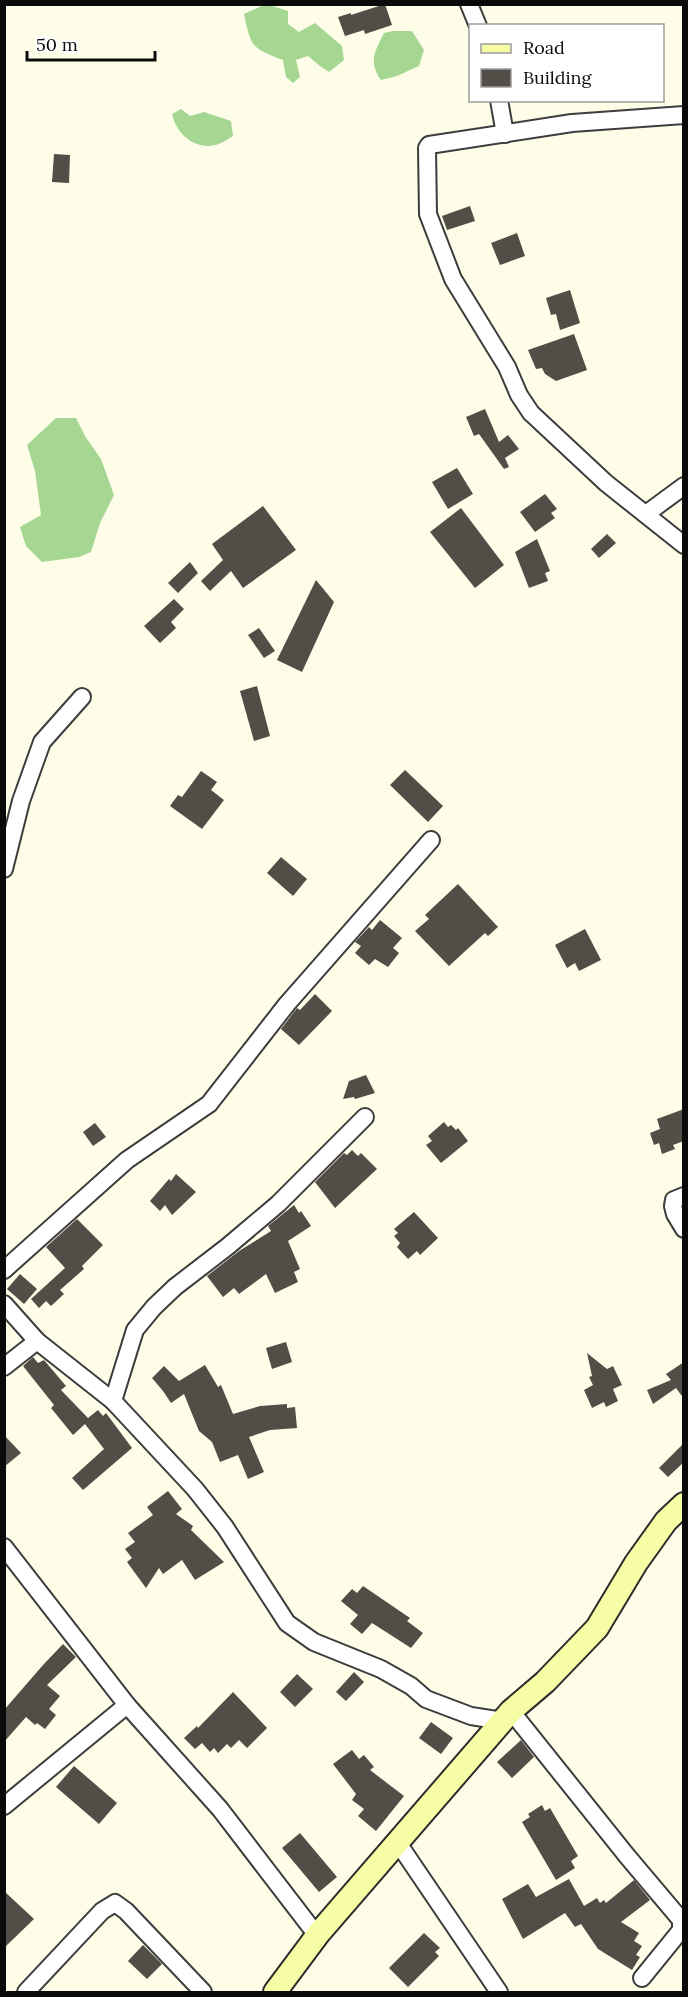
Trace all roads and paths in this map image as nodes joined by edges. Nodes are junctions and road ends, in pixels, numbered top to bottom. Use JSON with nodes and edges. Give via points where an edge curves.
{"nodes":[{"id":1,"x":469,"y":4,"type":"edge"},
{"id":2,"x":477,"y":24,"type":"edge"},
{"id":3,"x":499,"y":102,"type":"edge"},
{"id":4,"x":684,"y":115,"type":"edge"},
{"id":5,"x":505,"y":134,"type":"junction"},
{"id":6,"x":684,"y":486,"type":"edge"},
{"id":7,"x":646,"y":514,"type":"junction"},
{"id":8,"x":684,"y":545,"type":"edge"},
{"id":9,"x":82,"y":697,"type":"dead end"},
{"id":10,"x":431,"y":840,"type":"dead end"},
{"id":11,"x":4,"y":869,"type":"edge"},
{"id":12,"x":365,"y":1117,"type":"dead end"},
{"id":13,"x":684,"y":1196,"type":"edge"},
{"id":14,"x":684,"y":1229,"type":"edge"},
{"id":15,"x":4,"y":1270,"type":"edge"},
{"id":16,"x":4,"y":1304,"type":"edge"},
{"id":17,"x":37,"y":1341,"type":"junction"},
{"id":18,"x":4,"y":1367,"type":"edge"},
{"id":19,"x":113,"y":1401,"type":"junction"},
{"id":20,"x":684,"y":1504,"type":"edge"},
{"id":21,"x":7,"y":1555,"type":"edge"},
{"id":22,"x":127,"y":1706,"type":"junction"},
{"id":23,"x":507,"y":1716,"type":"junction"},
{"id":24,"x":4,"y":1806,"type":"edge"},
{"id":25,"x":398,"y":1843,"type":"junction"},
{"id":26,"x":319,"y":1933,"type":"junction"},
{"id":27,"x":642,"y":1978,"type":"dead end"},
{"id":28,"x":26,"y":1992,"type":"edge"},
{"id":29,"x":202,"y":1992,"type":"edge"},
{"id":30,"x":275,"y":1992,"type":"edge"},
{"id":31,"x":499,"y":1992,"type":"edge"}],
"edges":[{"from":1,"to":2,"type":"street"},
{"from":3,"to":5,"type":"street"},
{"from":4,"to":5,"type":"street","via":[[572,123]]},
{"from":5,"to":7,"type":"street","via":[[428,146],[428,214],[453,279],[497,348],[531,412],[606,483]]},
{"from":6,"to":7,"type":"street"},
{"from":7,"to":8,"type":"street"},
{"from":9,"to":11,"type":"street","via":[[42,742],[21,801]]},
{"from":10,"to":15,"type":"street","via":[[287,1004],[209,1104],[127,1160]]},
{"from":12,"to":19,"type":"street","via":[[278,1204],[154,1307],[135,1330]]},
{"from":13,"to":14,"type":"street","via":[[674,1200],[673,1206]]},
{"from":16,"to":17,"type":"street"},
{"from":17,"to":18,"type":"street"},
{"from":17,"to":19,"type":"street"},
{"from":19,"to":23,"type":"street","via":[[225,1527],[287,1623],[314,1642],[381,1669],[426,1699],[471,1716]]},
{"from":20,"to":23,"type":"street","via":[[666,1521],[636,1563],[597,1628]]},
{"from":21,"to":22,"type":"street"},
{"from":22,"to":24,"type":"street"},
{"from":22,"to":26,"type":"street","via":[[220,1809]]},
{"from":23,"to":25,"type":"street"},
{"from":23,"to":27,"type":"street","via":[[534,1737],[681,1920],[681,1930]]},
{"from":25,"to":26,"type":"street"},
{"from":25,"to":31,"type":"street"},
{"from":26,"to":30,"type":"street"},
{"from":28,"to":29,"type":"street","via":[[102,1911],[115,1903]]}]}
